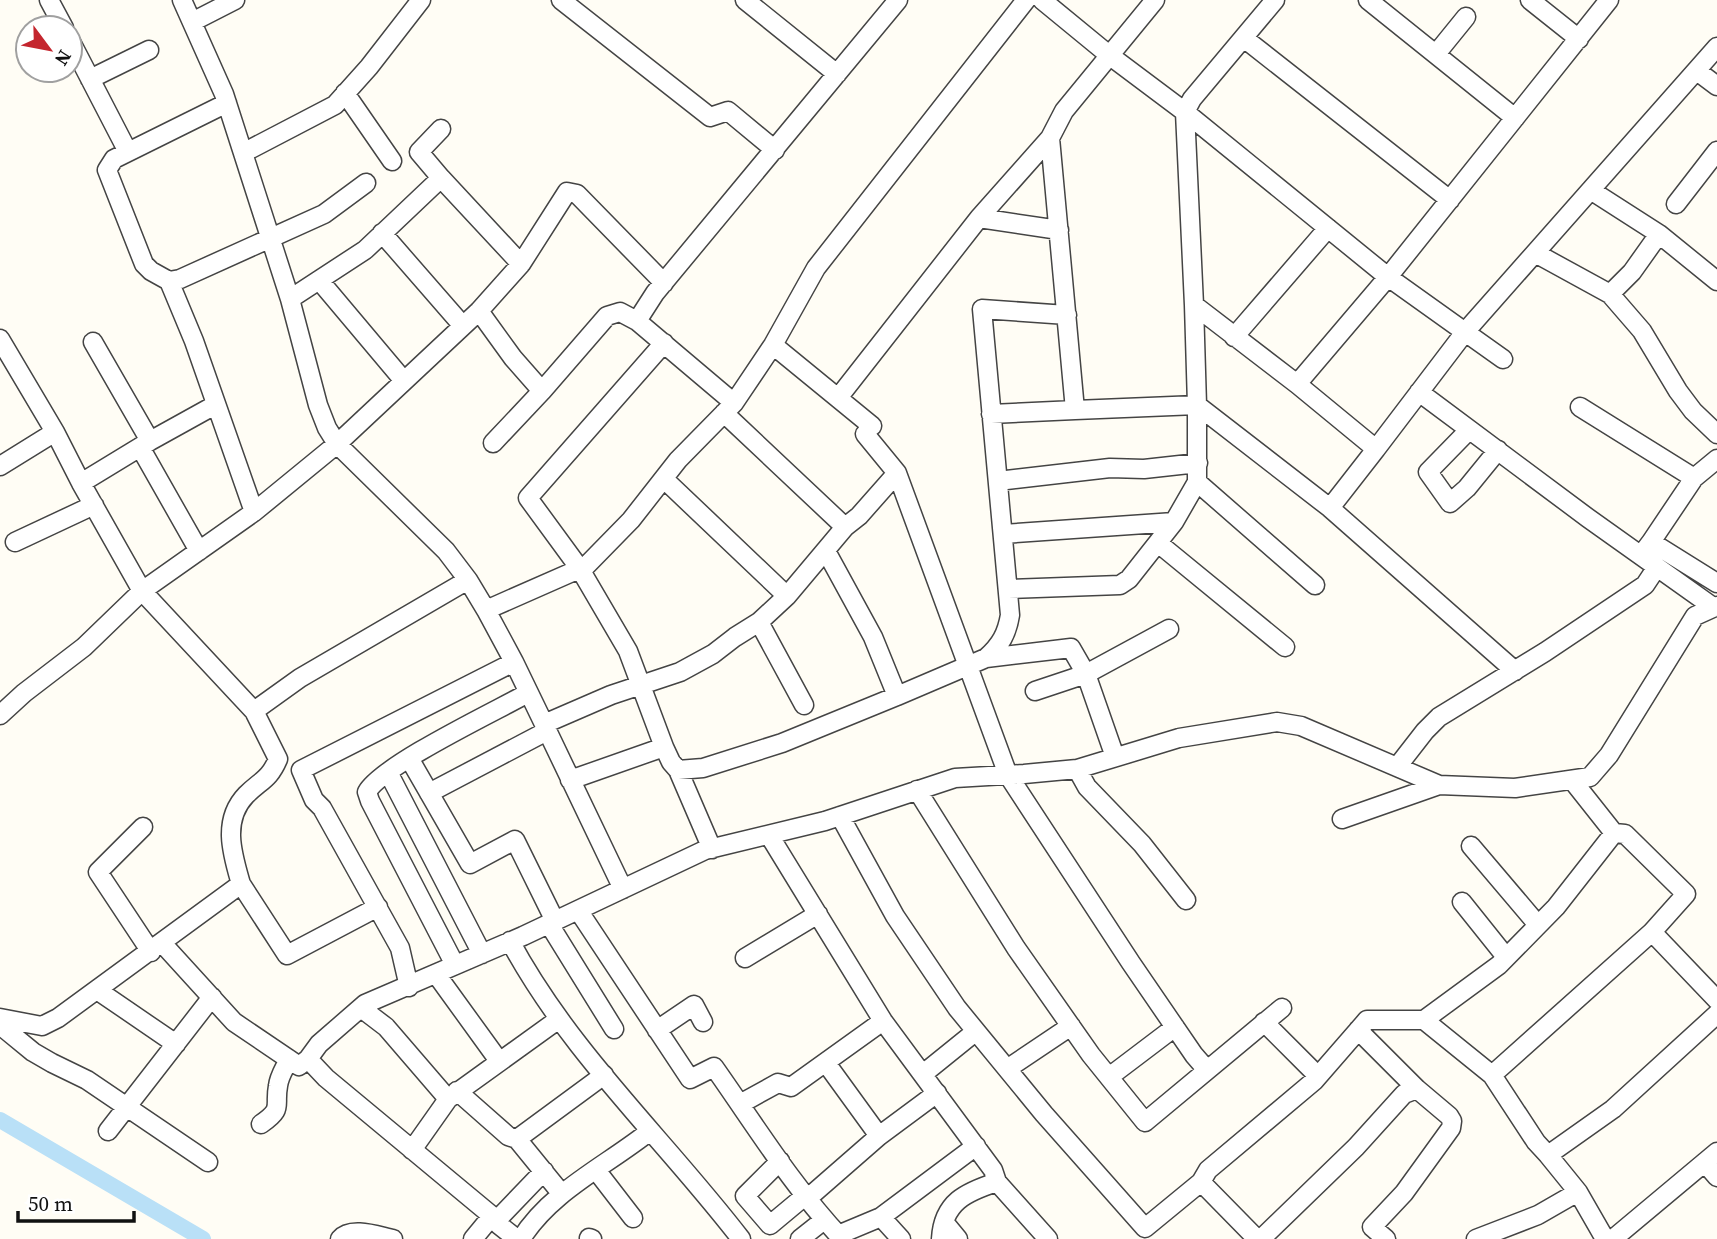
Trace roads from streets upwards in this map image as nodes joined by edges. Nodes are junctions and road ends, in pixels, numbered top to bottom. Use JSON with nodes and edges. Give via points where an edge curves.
{"nodes":[{"id":1,"x":182,"y":0,"type":"edge"},
{"id":2,"x":235,"y":0,"type":"edge"},
{"id":3,"x":421,"y":0,"type":"edge"},
{"id":4,"x":561,"y":0,"type":"edge"},
{"id":5,"x":744,"y":0,"type":"edge"},
{"id":6,"x":898,"y":0,"type":"edge"},
{"id":7,"x":1026,"y":0,"type":"edge"},
{"id":8,"x":1042,"y":0,"type":"edge"},
{"id":9,"x":1155,"y":0,"type":"edge"},
{"id":10,"x":1275,"y":0,"type":"edge"},
{"id":11,"x":1368,"y":0,"type":"edge"},
{"id":12,"x":1530,"y":0,"type":"edge"},
{"id":13,"x":1609,"y":0,"type":"edge"},
{"id":14,"x":1466,"y":17,"type":"dead end"},
{"id":15,"x":192,"y":22,"type":"junction"},
{"id":16,"x":1245,"y":39,"type":"junction"},
{"id":17,"x":1579,"y":39,"type":"junction"},
{"id":18,"x":1717,"y":47,"type":"edge"},
{"id":19,"x":149,"y":50,"type":"dead end"},
{"id":20,"x":1436,"y":54,"type":"junction"},
{"id":21,"x":1109,"y":55,"type":"junction"},
{"id":22,"x":84,"y":67,"type":"edge"},
{"id":23,"x":1697,"y":71,"type":"junction"},
{"id":24,"x":837,"y":74,"type":"junction"},
{"id":25,"x":90,"y":79,"type":"junction"},
{"id":26,"x":1717,"y":86,"type":"edge"},
{"id":27,"x":345,"y":93,"type":"junction"},
{"id":28,"x":227,"y":103,"type":"junction"},
{"id":29,"x":1185,"y":112,"type":"junction"},
{"id":30,"x":1515,"y":118,"type":"junction"},
{"id":31,"x":441,"y":129,"type":"dead end"},
{"id":32,"x":1050,"y":138,"type":"junction"},
{"id":33,"x":775,"y":150,"type":"junction"},
{"id":34,"x":128,"y":152,"type":"junction"},
{"id":35,"x":243,"y":153,"type":"junction"},
{"id":36,"x":392,"y":161,"type":"dead end"},
{"id":37,"x":1714,"y":161,"type":"edge"},
{"id":38,"x":441,"y":178,"type":"junction"},
{"id":39,"x":366,"y":184,"type":"dead end"},
{"id":40,"x":1592,"y":191,"type":"junction"},
{"id":41,"x":1450,"y":200,"type":"junction"},
{"id":42,"x":1676,"y":204,"type":"dead end"},
{"id":43,"x":979,"y":218,"type":"junction"},
{"id":44,"x":1328,"y":228,"type":"junction"},
{"id":45,"x":1059,"y":230,"type":"junction"},
{"id":46,"x":382,"y":233,"type":"junction"},
{"id":47,"x":1659,"y":234,"type":"junction"},
{"id":48,"x":271,"y":240,"type":"junction"},
{"id":49,"x":1537,"y":254,"type":"junction"},
{"id":50,"x":521,"y":264,"type":"junction"},
{"id":51,"x":1388,"y":277,"type":"junction"},
{"id":52,"x":319,"y":280,"type":"junction"},
{"id":53,"x":169,"y":281,"type":"junction"},
{"id":54,"x":1717,"y":281,"type":"edge"},
{"id":55,"x":664,"y":283,"type":"junction"},
{"id":56,"x":1610,"y":294,"type":"junction"},
{"id":57,"x":290,"y":299,"type":"junction"},
{"id":58,"x":1195,"y":305,"type":"junction"},
{"id":59,"x":478,"y":311,"type":"junction"},
{"id":60,"x":1067,"y":315,"type":"junction"},
{"id":61,"x":637,"y":321,"type":"junction"},
{"id":62,"x":463,"y":326,"type":"junction"},
{"id":63,"x":1465,"y":332,"type":"junction"},
{"id":64,"x":1234,"y":337,"type":"junction"},
{"id":65,"x":0,"y":339,"type":"edge"},
{"id":66,"x":93,"y":342,"type":"dead end"},
{"id":67,"x":664,"y":343,"type":"junction"},
{"id":68,"x":773,"y":345,"type":"junction"},
{"id":69,"x":1503,"y":359,"type":"dead end"},
{"id":70,"x":404,"y":381,"type":"junction"},
{"id":71,"x":1297,"y":384,"type":"junction"},
{"id":72,"x":542,"y":391,"type":"junction"},
{"id":73,"x":1419,"y":392,"type":"junction"},
{"id":74,"x":838,"y":398,"type":"junction"},
{"id":75,"x":215,"y":405,"type":"junction"},
{"id":76,"x":1197,"y":405,"type":"junction"},
{"id":77,"x":1580,"y":407,"type":"dead end"},
{"id":78,"x":729,"y":408,"type":"junction"},
{"id":79,"x":1075,"y":410,"type":"junction"},
{"id":80,"x":991,"y":414,"type":"junction"},
{"id":81,"x":1469,"y":430,"type":"junction"},
{"id":82,"x":55,"y":432,"type":"junction"},
{"id":83,"x":1717,"y":434,"type":"edge"},
{"id":84,"x":493,"y":443,"type":"dead end"},
{"id":85,"x":145,"y":444,"type":"junction"},
{"id":86,"x":337,"y":444,"type":"junction"},
{"id":87,"x":1376,"y":449,"type":"junction"},
{"id":88,"x":1498,"y":450,"type":"junction"},
{"id":89,"x":1717,"y":459,"type":"edge"},
{"id":90,"x":1198,"y":463,"type":"junction"},
{"id":91,"x":0,"y":466,"type":"edge"},
{"id":92,"x":897,"y":473,"type":"junction"},
{"id":93,"x":1694,"y":478,"type":"junction"},
{"id":94,"x":664,"y":479,"type":"junction"},
{"id":95,"x":998,"y":481,"type":"junction"},
{"id":96,"x":1197,"y":482,"type":"junction"},
{"id":97,"x":81,"y":483,"type":"junction"},
{"id":98,"x":94,"y":505,"type":"junction"},
{"id":99,"x":1330,"y":508,"type":"junction"},
{"id":100,"x":254,"y":512,"type":"junction"},
{"id":101,"x":1174,"y":522,"type":"junction"},
{"id":102,"x":845,"y":527,"type":"junction"},
{"id":103,"x":1003,"y":534,"type":"junction"},
{"id":104,"x":15,"y":542,"type":"dead end"},
{"id":105,"x":1158,"y":543,"type":"junction"},
{"id":106,"x":1646,"y":549,"type":"junction"},
{"id":107,"x":199,"y":551,"type":"junction"},
{"id":108,"x":826,"y":551,"type":"junction"},
{"id":109,"x":1657,"y":567,"type":"junction"},
{"id":110,"x":580,"y":569,"type":"junction"},
{"id":111,"x":468,"y":580,"type":"junction"},
{"id":112,"x":1717,"y":583,"type":"edge"},
{"id":113,"x":1314,"y":585,"type":"dead end"},
{"id":114,"x":1008,"y":589,"type":"junction"},
{"id":115,"x":142,"y":591,"type":"junction"},
{"id":116,"x":787,"y":596,"type":"junction"},
{"id":117,"x":1715,"y":606,"type":"edge"},
{"id":118,"x":485,"y":610,"type":"junction"},
{"id":119,"x":759,"y":622,"type":"junction"},
{"id":120,"x":1169,"y":629,"type":"dead end"},
{"id":121,"x":1284,"y":647,"type":"dead end"},
{"id":122,"x":986,"y":658,"type":"junction"},
{"id":123,"x":514,"y":662,"type":"junction"},
{"id":124,"x":967,"y":666,"type":"junction"},
{"id":125,"x":1516,"y":671,"type":"junction"},
{"id":126,"x":1086,"y":674,"type":"junction"},
{"id":127,"x":641,"y":685,"type":"junction"},
{"id":128,"x":1035,"y":691,"type":"dead end"},
{"id":129,"x":528,"y":693,"type":"junction"},
{"id":130,"x":897,"y":696,"type":"junction"},
{"id":131,"x":804,"y":705,"type":"dead end"},
{"id":132,"x":254,"y":711,"type":"junction"},
{"id":133,"x":0,"y":715,"type":"edge"},
{"id":134,"x":545,"y":728,"type":"junction"},
{"id":135,"x":664,"y":747,"type":"junction"},
{"id":136,"x":1115,"y":757,"type":"junction"},
{"id":137,"x":409,"y":758,"type":"junction"},
{"id":138,"x":1397,"y":767,"type":"junction"},
{"id":139,"x":1077,"y":769,"type":"junction"},
{"id":140,"x":678,"y":770,"type":"junction"},
{"id":141,"x":388,"y":772,"type":"junction"},
{"id":142,"x":1008,"y":775,"type":"junction"},
{"id":143,"x":570,"y":780,"type":"junction"},
{"id":144,"x":1572,"y":780,"type":"junction"},
{"id":145,"x":1439,"y":785,"type":"junction"},
{"id":146,"x":917,"y":790,"type":"junction"},
{"id":147,"x":429,"y":793,"type":"junction"},
{"id":148,"x":840,"y":816,"type":"junction"},
{"id":149,"x":1342,"y":819,"type":"dead end"},
{"id":150,"x":143,"y":827,"type":"dead end"},
{"id":151,"x":1614,"y":833,"type":"junction"},
{"id":152,"x":769,"y":835,"type":"junction"},
{"id":153,"x":1471,"y":846,"type":"dead end"},
{"id":154,"x":712,"y":849,"type":"junction"},
{"id":155,"x":241,"y":884,"type":"junction"},
{"id":156,"x":623,"y":889,"type":"junction"},
{"id":157,"x":1186,"y":900,"type":"dead end"},
{"id":158,"x":1461,"y":902,"type":"dead end"},
{"id":159,"x":378,"y":907,"type":"junction"},
{"id":160,"x":578,"y":910,"type":"junction"},
{"id":161,"x":818,"y":914,"type":"junction"},
{"id":162,"x":552,"y":922,"type":"junction"},
{"id":163,"x":1538,"y":925,"type":"junction"},
{"id":164,"x":1652,"y":932,"type":"junction"},
{"id":165,"x":510,"y":942,"type":"junction"},
{"id":166,"x":156,"y":948,"type":"junction"},
{"id":167,"x":482,"y":954,"type":"junction"},
{"id":168,"x":1506,"y":957,"type":"junction"},
{"id":169,"x":745,"y":958,"type":"dead end"},
{"id":170,"x":455,"y":965,"type":"junction"},
{"id":171,"x":436,"y":974,"type":"junction"},
{"id":172,"x":409,"y":987,"type":"junction"},
{"id":173,"x":97,"y":989,"type":"junction"},
{"id":174,"x":212,"y":997,"type":"junction"},
{"id":175,"x":1717,"y":1000,"type":"edge"},
{"id":176,"x":361,"y":1008,"type":"junction"},
{"id":177,"x":1282,"y":1008,"type":"dead end"},
{"id":178,"x":1717,"y":1014,"type":"edge"},
{"id":179,"x":0,"y":1018,"type":"edge"},
{"id":180,"x":559,"y":1019,"type":"junction"},
{"id":181,"x":1424,"y":1020,"type":"junction"},
{"id":182,"x":883,"y":1021,"type":"junction"},
{"id":183,"x":703,"y":1022,"type":"dead end"},
{"id":184,"x":1264,"y":1022,"type":"junction"},
{"id":185,"x":0,"y":1025,"type":"edge"},
{"id":186,"x":1071,"y":1026,"type":"junction"},
{"id":187,"x":1175,"y":1027,"type":"junction"},
{"id":188,"x":614,"y":1029,"type":"dead end"},
{"id":189,"x":657,"y":1030,"type":"junction"},
{"id":190,"x":1358,"y":1030,"type":"junction"},
{"id":191,"x":975,"y":1032,"type":"junction"},
{"id":192,"x":176,"y":1044,"type":"junction"},
{"id":193,"x":289,"y":1059,"type":"junction"},
{"id":194,"x":308,"y":1059,"type":"junction"},
{"id":195,"x":499,"y":1061,"type":"junction"},
{"id":196,"x":826,"y":1063,"type":"junction"},
{"id":197,"x":1007,"y":1069,"type":"junction"},
{"id":198,"x":1207,"y":1070,"type":"junction"},
{"id":199,"x":923,"y":1074,"type":"junction"},
{"id":200,"x":604,"y":1075,"type":"junction"},
{"id":201,"x":1492,"y":1075,"type":"junction"},
{"id":202,"x":1318,"y":1076,"type":"junction"},
{"id":203,"x":1109,"y":1077,"type":"junction"},
{"id":204,"x":1417,"y":1089,"type":"junction"},
{"id":205,"x":937,"y":1093,"type":"junction"},
{"id":206,"x":452,"y":1095,"type":"junction"},
{"id":207,"x":740,"y":1104,"type":"junction"},
{"id":208,"x":128,"y":1106,"type":"junction"},
{"id":209,"x":261,"y":1124,"type":"dead end"},
{"id":210,"x":108,"y":1131,"type":"dead end"},
{"id":211,"x":650,"y":1131,"type":"junction"},
{"id":212,"x":879,"y":1136,"type":"junction"},
{"id":213,"x":517,"y":1139,"type":"junction"},
{"id":214,"x":976,"y":1146,"type":"junction"},
{"id":215,"x":412,"y":1150,"type":"junction"},
{"id":216,"x":1548,"y":1155,"type":"junction"},
{"id":217,"x":1711,"y":1158,"type":"edge"},
{"id":218,"x":780,"y":1161,"type":"junction"},
{"id":219,"x":208,"y":1162,"type":"dead end"},
{"id":220,"x":950,"y":1166,"type":"junction"},
{"id":221,"x":544,"y":1171,"type":"junction"},
{"id":222,"x":596,"y":1171,"type":"junction"},
{"id":223,"x":1717,"y":1177,"type":"edge"},
{"id":224,"x":997,"y":1182,"type":"junction"},
{"id":225,"x":1202,"y":1182,"type":"junction"},
{"id":226,"x":967,"y":1192,"type":"junction"},
{"id":227,"x":1578,"y":1192,"type":"junction"},
{"id":228,"x":562,"y":1194,"type":"junction"},
{"id":229,"x":807,"y":1196,"type":"junction"},
{"id":230,"x":881,"y":1217,"type":"junction"},
{"id":231,"x":633,"y":1218,"type":"dead end"},
{"id":232,"x":497,"y":1220,"type":"junction"},
{"id":233,"x":824,"y":1220,"type":"junction"},
{"id":234,"x":942,"y":1231,"type":"edge"},
{"id":235,"x":1139,"y":1234,"type":"edge"},
{"id":236,"x":840,"y":1237,"type":"edge"},
{"id":237,"x":340,"y":1239,"type":"edge"},
{"id":238,"x":390,"y":1239,"type":"edge"},
{"id":239,"x":473,"y":1239,"type":"edge"},
{"id":240,"x":519,"y":1239,"type":"edge"},
{"id":241,"x":741,"y":1239,"type":"edge"},
{"id":242,"x":800,"y":1239,"type":"edge"},
{"id":243,"x":901,"y":1239,"type":"edge"},
{"id":244,"x":957,"y":1239,"type":"edge"},
{"id":245,"x":1048,"y":1239,"type":"edge"},
{"id":246,"x":1259,"y":1239,"type":"edge"},
{"id":247,"x":1386,"y":1239,"type":"edge"},
{"id":248,"x":1476,"y":1239,"type":"edge"},
{"id":249,"x":1605,"y":1239,"type":"edge"},
{"id":250,"x":1613,"y":1239,"type":"edge"}],
"edges":[{"from":1,"to":15,"type":"street"},
{"from":2,"to":15,"type":"street"},
{"from":3,"to":27,"type":"street"},
{"from":4,"to":33,"type":"street","via":[[710,117],[728,111]]},
{"from":5,"to":24,"type":"street"},
{"from":6,"to":24,"type":"street"},
{"from":7,"to":68,"type":"street","via":[[816,268]]},
{"from":8,"to":21,"type":"street"},
{"from":9,"to":21,"type":"street"},
{"from":10,"to":16,"type":"street"},
{"from":11,"to":20,"type":"street"},
{"from":12,"to":17,"type":"street"},
{"from":13,"to":17,"type":"street"},
{"from":14,"to":20,"type":"street"},
{"from":15,"to":28,"type":"street"},
{"from":16,"to":29,"type":"street"},
{"from":16,"to":41,"type":"street"},
{"from":17,"to":30,"type":"street"},
{"from":18,"to":23,"type":"street"},
{"from":19,"to":25,"type":"street"},
{"from":20,"to":30,"type":"street"},
{"from":21,"to":29,"type":"street"},
{"from":21,"to":32,"type":"street","via":[[1064,111]]},
{"from":22,"to":25,"type":"street"},
{"from":23,"to":26,"type":"street"},
{"from":23,"to":40,"type":"street"},
{"from":24,"to":33,"type":"street"},
{"from":25,"to":34,"type":"street"},
{"from":27,"to":35,"type":"street","via":[[335,104]]},
{"from":27,"to":36,"type":"street"},
{"from":28,"to":34,"type":"street"},
{"from":28,"to":35,"type":"street"},
{"from":29,"to":44,"type":"street"},
{"from":29,"to":58,"type":"street"},
{"from":30,"to":41,"type":"street"},
{"from":31,"to":38,"type":"street","via":[[419,152]]},
{"from":32,"to":43,"type":"street"},
{"from":32,"to":45,"type":"street"},
{"from":33,"to":55,"type":"street"},
{"from":34,"to":53,"type":"street","via":[[114,159],[107,170],[144,264]]},
{"from":35,"to":48,"type":"street"},
{"from":37,"to":42,"type":"street"},
{"from":38,"to":46,"type":"street"},
{"from":38,"to":50,"type":"street"},
{"from":39,"to":48,"type":"street","via":[[324,214]]},
{"from":40,"to":47,"type":"street"},
{"from":40,"to":49,"type":"street"},
{"from":41,"to":51,"type":"street"},
{"from":43,"to":45,"type":"street"},
{"from":43,"to":74,"type":"street"},
{"from":44,"to":51,"type":"street"},
{"from":44,"to":64,"type":"street"},
{"from":45,"to":60,"type":"street"},
{"from":46,"to":52,"type":"street"},
{"from":46,"to":62,"type":"street"},
{"from":47,"to":54,"type":"street"},
{"from":47,"to":56,"type":"street","via":[[1633,272]]},
{"from":48,"to":53,"type":"street"},
{"from":48,"to":57,"type":"street"},
{"from":49,"to":56,"type":"street"},
{"from":49,"to":63,"type":"street"},
{"from":50,"to":55,"type":"street","via":[[567,192],[576,194]]},
{"from":50,"to":59,"type":"street"},
{"from":51,"to":63,"type":"street"},
{"from":51,"to":71,"type":"street"},
{"from":52,"to":57,"type":"street"},
{"from":52,"to":70,"type":"street"},
{"from":53,"to":75,"type":"street"},
{"from":55,"to":61,"type":"street"},
{"from":56,"to":83,"type":"street","via":[[1643,331],[1678,391]]},
{"from":57,"to":86,"type":"street","via":[[318,405]]},
{"from":58,"to":64,"type":"street"},
{"from":58,"to":76,"type":"street"},
{"from":59,"to":62,"type":"street"},
{"from":59,"to":72,"type":"street"},
{"from":60,"to":79,"type":"street"},
{"from":60,"to":80,"type":"street","via":[[982,309]]},
{"from":61,"to":67,"type":"street"},
{"from":61,"to":72,"type":"street","via":[[620,312],[607,316]]},
{"from":62,"to":70,"type":"street"},
{"from":63,"to":69,"type":"street"},
{"from":63,"to":73,"type":"street"},
{"from":64,"to":71,"type":"street"},
{"from":65,"to":82,"type":"street"},
{"from":66,"to":85,"type":"street"},
{"from":67,"to":78,"type":"street"},
{"from":67,"to":110,"type":"street","via":[[528,498]]},
{"from":68,"to":74,"type":"street"},
{"from":68,"to":78,"type":"street"},
{"from":70,"to":86,"type":"street"},
{"from":71,"to":87,"type":"street"},
{"from":72,"to":84,"type":"street"},
{"from":73,"to":81,"type":"street"},
{"from":73,"to":87,"type":"street"},
{"from":74,"to":92,"type":"street","via":[[869,430]]},
{"from":75,"to":85,"type":"street"},
{"from":75,"to":100,"type":"street"},
{"from":76,"to":79,"type":"street"},
{"from":76,"to":90,"type":"street"},
{"from":76,"to":99,"type":"street"},
{"from":77,"to":93,"type":"street"},
{"from":78,"to":94,"type":"street"},
{"from":78,"to":102,"type":"street"},
{"from":79,"to":80,"type":"street"},
{"from":80,"to":95,"type":"street"},
{"from":81,"to":88,"type":"street"},
{"from":81,"to":88,"type":"street","via":[[1427,472],[1450,502]]},
{"from":82,"to":91,"type":"street"},
{"from":82,"to":97,"type":"street"},
{"from":85,"to":97,"type":"street"},
{"from":85,"to":107,"type":"street"},
{"from":86,"to":100,"type":"street"},
{"from":86,"to":111,"type":"street","via":[[446,551]]},
{"from":87,"to":99,"type":"street"},
{"from":88,"to":106,"type":"street"},
{"from":89,"to":93,"type":"street"},
{"from":90,"to":95,"type":"street"},
{"from":90,"to":96,"type":"street"},
{"from":92,"to":102,"type":"street"},
{"from":92,"to":124,"type":"street"},
{"from":93,"to":106,"type":"street"},
{"from":94,"to":110,"type":"street","via":[[631,520]]},
{"from":94,"to":116,"type":"street"},
{"from":95,"to":103,"type":"street"},
{"from":96,"to":101,"type":"street"},
{"from":96,"to":113,"type":"street"},
{"from":97,"to":98,"type":"street"},
{"from":98,"to":104,"type":"street"},
{"from":98,"to":115,"type":"street"},
{"from":99,"to":125,"type":"street"},
{"from":100,"to":107,"type":"street"},
{"from":101,"to":103,"type":"street"},
{"from":101,"to":105,"type":"street"},
{"from":102,"to":108,"type":"street"},
{"from":103,"to":114,"type":"street"},
{"from":105,"to":114,"type":"street","via":[[1120,585]]},
{"from":105,"to":121,"type":"street"},
{"from":106,"to":109,"type":"street"},
{"from":106,"to":112,"type":"street"},
{"from":107,"to":115,"type":"street"},
{"from":108,"to":116,"type":"street"},
{"from":108,"to":130,"type":"street","via":[[873,637]]},
{"from":109,"to":117,"type":"street"},
{"from":109,"to":125,"type":"street","via":[[1645,585]]},
{"from":110,"to":118,"type":"street"},
{"from":110,"to":127,"type":"street","via":[[628,651]]},
{"from":111,"to":118,"type":"street"},
{"from":111,"to":132,"type":"street","via":[[300,678]]},
{"from":114,"to":122,"type":"street","via":[[1007,632]]},
{"from":115,"to":132,"type":"street"},
{"from":115,"to":133,"type":"street","via":[[84,647]]},
{"from":116,"to":119,"type":"street"},
{"from":117,"to":144,"type":"street","via":[[1695,616],[1609,755],[1590,777]]},
{"from":118,"to":123,"type":"street"},
{"from":119,"to":127,"type":"street","via":[[680,672]]},
{"from":119,"to":131,"type":"street"},
{"from":120,"to":126,"type":"street"},
{"from":122,"to":124,"type":"street"},
{"from":122,"to":126,"type":"street","via":[[1071,648]]},
{"from":123,"to":129,"type":"street"},
{"from":123,"to":159,"type":"street","via":[[301,770]]},
{"from":124,"to":130,"type":"street"},
{"from":124,"to":142,"type":"street"},
{"from":125,"to":138,"type":"street","via":[[1439,717]]},
{"from":126,"to":128,"type":"street"},
{"from":126,"to":136,"type":"street"},
{"from":127,"to":134,"type":"street"},
{"from":127,"to":135,"type":"street"},
{"from":129,"to":134,"type":"street"},
{"from":129,"to":137,"type":"street"},
{"from":130,"to":140,"type":"street","via":[[782,743],[703,768]]},
{"from":132,"to":155,"type":"street","via":[[278,759],[271,775],[245,797],[234,818],[230,851]]},
{"from":134,"to":143,"type":"street"},
{"from":134,"to":147,"type":"street"},
{"from":135,"to":140,"type":"street"},
{"from":135,"to":143,"type":"street"},
{"from":136,"to":138,"type":"street","via":[[1179,738],[1277,722],[1301,726]]},
{"from":136,"to":139,"type":"street"},
{"from":137,"to":141,"type":"street"},
{"from":137,"to":147,"type":"street"},
{"from":138,"to":145,"type":"street"},
{"from":139,"to":142,"type":"street"},
{"from":139,"to":157,"type":"street","via":[[1087,787],[1142,844]]},
{"from":140,"to":154,"type":"street"},
{"from":141,"to":167,"type":"street"},
{"from":141,"to":170,"type":"street","via":[[372,783],[367,792],[370,801]]},
{"from":142,"to":146,"type":"street","via":[[954,778]]},
{"from":142,"to":187,"type":"street"},
{"from":143,"to":156,"type":"street"},
{"from":144,"to":145,"type":"street","via":[[1515,788]]},
{"from":144,"to":151,"type":"street"},
{"from":145,"to":149,"type":"street"},
{"from":146,"to":148,"type":"street"},
{"from":146,"to":186,"type":"street"},
{"from":147,"to":162,"type":"street","via":[[470,863],[515,840]]},
{"from":148,"to":152,"type":"street"},
{"from":148,"to":191,"type":"street","via":[[895,916]]},
{"from":150,"to":166,"type":"street","via":[[98,872]]},
{"from":151,"to":163,"type":"street"},
{"from":151,"to":164,"type":"street","via":[[1625,834],[1686,894]]},
{"from":152,"to":154,"type":"street"},
{"from":152,"to":161,"type":"street"},
{"from":153,"to":163,"type":"street"},
{"from":154,"to":156,"type":"street"},
{"from":155,"to":159,"type":"street","via":[[287,955]]},
{"from":155,"to":166,"type":"street"},
{"from":156,"to":160,"type":"street"},
{"from":158,"to":168,"type":"street"},
{"from":159,"to":172,"type":"street","via":[[400,948]]},
{"from":160,"to":162,"type":"street"},
{"from":160,"to":189,"type":"street"},
{"from":161,"to":169,"type":"street"},
{"from":161,"to":182,"type":"street"},
{"from":162,"to":165,"type":"street"},
{"from":162,"to":188,"type":"street"},
{"from":163,"to":168,"type":"street"},
{"from":164,"to":175,"type":"street"},
{"from":164,"to":201,"type":"street"},
{"from":165,"to":167,"type":"street"},
{"from":165,"to":180,"type":"street"},
{"from":166,"to":173,"type":"street"},
{"from":166,"to":174,"type":"street"},
{"from":167,"to":170,"type":"street"},
{"from":168,"to":181,"type":"street"},
{"from":170,"to":171,"type":"street"},
{"from":171,"to":172,"type":"street"},
{"from":171,"to":195,"type":"street"},
{"from":172,"to":176,"type":"street"},
{"from":173,"to":179,"type":"street","via":[[42,1026]]},
{"from":173,"to":192,"type":"street"},
{"from":174,"to":192,"type":"street"},
{"from":174,"to":193,"type":"street","via":[[234,1022]]},
{"from":176,"to":194,"type":"street"},
{"from":176,"to":206,"type":"street","via":[[386,1027]]},
{"from":177,"to":184,"type":"street"},
{"from":178,"to":216,"type":"street","via":[[1613,1109]]},
{"from":180,"to":195,"type":"street"},
{"from":180,"to":200,"type":"street"},
{"from":181,"to":190,"type":"street","via":[[1367,1020]]},
{"from":181,"to":201,"type":"street"},
{"from":182,"to":196,"type":"street"},
{"from":182,"to":199,"type":"street"},
{"from":183,"to":189,"type":"street","via":[[694,1005]]},
{"from":184,"to":198,"type":"street"},
{"from":184,"to":202,"type":"street"},
{"from":185,"to":208,"type":"street","via":[[33,1052]]},
{"from":186,"to":197,"type":"street"},
{"from":186,"to":203,"type":"street"},
{"from":187,"to":198,"type":"street"},
{"from":187,"to":203,"type":"street"},
{"from":189,"to":207,"type":"street","via":[[691,1079],[714,1067]]},
{"from":190,"to":202,"type":"street"},
{"from":190,"to":204,"type":"street"},
{"from":191,"to":197,"type":"street"},
{"from":191,"to":199,"type":"street"},
{"from":192,"to":208,"type":"street"},
{"from":193,"to":194,"type":"street","via":[[299,1066]]},
{"from":193,"to":209,"type":"street","via":[[277,1088],[274,1114]]},
{"from":194,"to":215,"type":"street"},
{"from":195,"to":206,"type":"street"},
{"from":196,"to":207,"type":"street","via":[[792,1087],[778,1083]]},
{"from":196,"to":212,"type":"street"},
{"from":197,"to":235,"type":"street"},
{"from":198,"to":203,"type":"street","via":[[1145,1122]]},
{"from":199,"to":205,"type":"street"},
{"from":200,"to":211,"type":"street"},
{"from":200,"to":213,"type":"street"},
{"from":201,"to":216,"type":"street"},
{"from":202,"to":225,"type":"street","via":[[1208,1170]]},
{"from":204,"to":246,"type":"street","via":[[1404,1094],[1356,1147]]},
{"from":204,"to":247,"type":"street","via":[[1449,1116],[1451,1128],[1404,1193],[1372,1227]]},
{"from":205,"to":212,"type":"street"},
{"from":205,"to":214,"type":"street"},
{"from":206,"to":213,"type":"street"},
{"from":206,"to":215,"type":"street"},
{"from":207,"to":218,"type":"street"},
{"from":208,"to":210,"type":"street"},
{"from":208,"to":219,"type":"street"},
{"from":211,"to":222,"type":"street"},
{"from":211,"to":241,"type":"street"},
{"from":212,"to":229,"type":"street"},
{"from":213,"to":221,"type":"street"},
{"from":214,"to":220,"type":"street"},
{"from":214,"to":224,"type":"street"},
{"from":215,"to":232,"type":"street"},
{"from":216,"to":227,"type":"street"},
{"from":217,"to":223,"type":"street"},
{"from":217,"to":250,"type":"street"},
{"from":218,"to":229,"type":"street"},
{"from":218,"to":229,"type":"street","via":[[745,1196],[770,1225]]},
{"from":220,"to":226,"type":"street"},
{"from":220,"to":230,"type":"street"},
{"from":221,"to":228,"type":"street"},
{"from":221,"to":232,"type":"street"},
{"from":222,"to":228,"type":"street"},
{"from":222,"to":231,"type":"street"},
{"from":224,"to":226,"type":"street"},
{"from":224,"to":245,"type":"street"},
{"from":225,"to":235,"type":"street"},
{"from":225,"to":246,"type":"street"},
{"from":226,"to":234,"type":"street","via":[[948,1212]]},
{"from":227,"to":248,"type":"street","via":[[1538,1215]]},
{"from":227,"to":249,"type":"street"},
{"from":228,"to":240,"type":"street"},
{"from":229,"to":233,"type":"street"},
{"from":230,"to":236,"type":"street"},
{"from":230,"to":243,"type":"street"},
{"from":232,"to":239,"type":"street","via":[[487,1222]]},
{"from":232,"to":240,"type":"street"},
{"from":233,"to":236,"type":"street"},
{"from":233,"to":242,"type":"street"},
{"from":234,"to":244,"type":"street"},
{"from":237,"to":238,"type":"street","via":[[351,1232]]}]}
